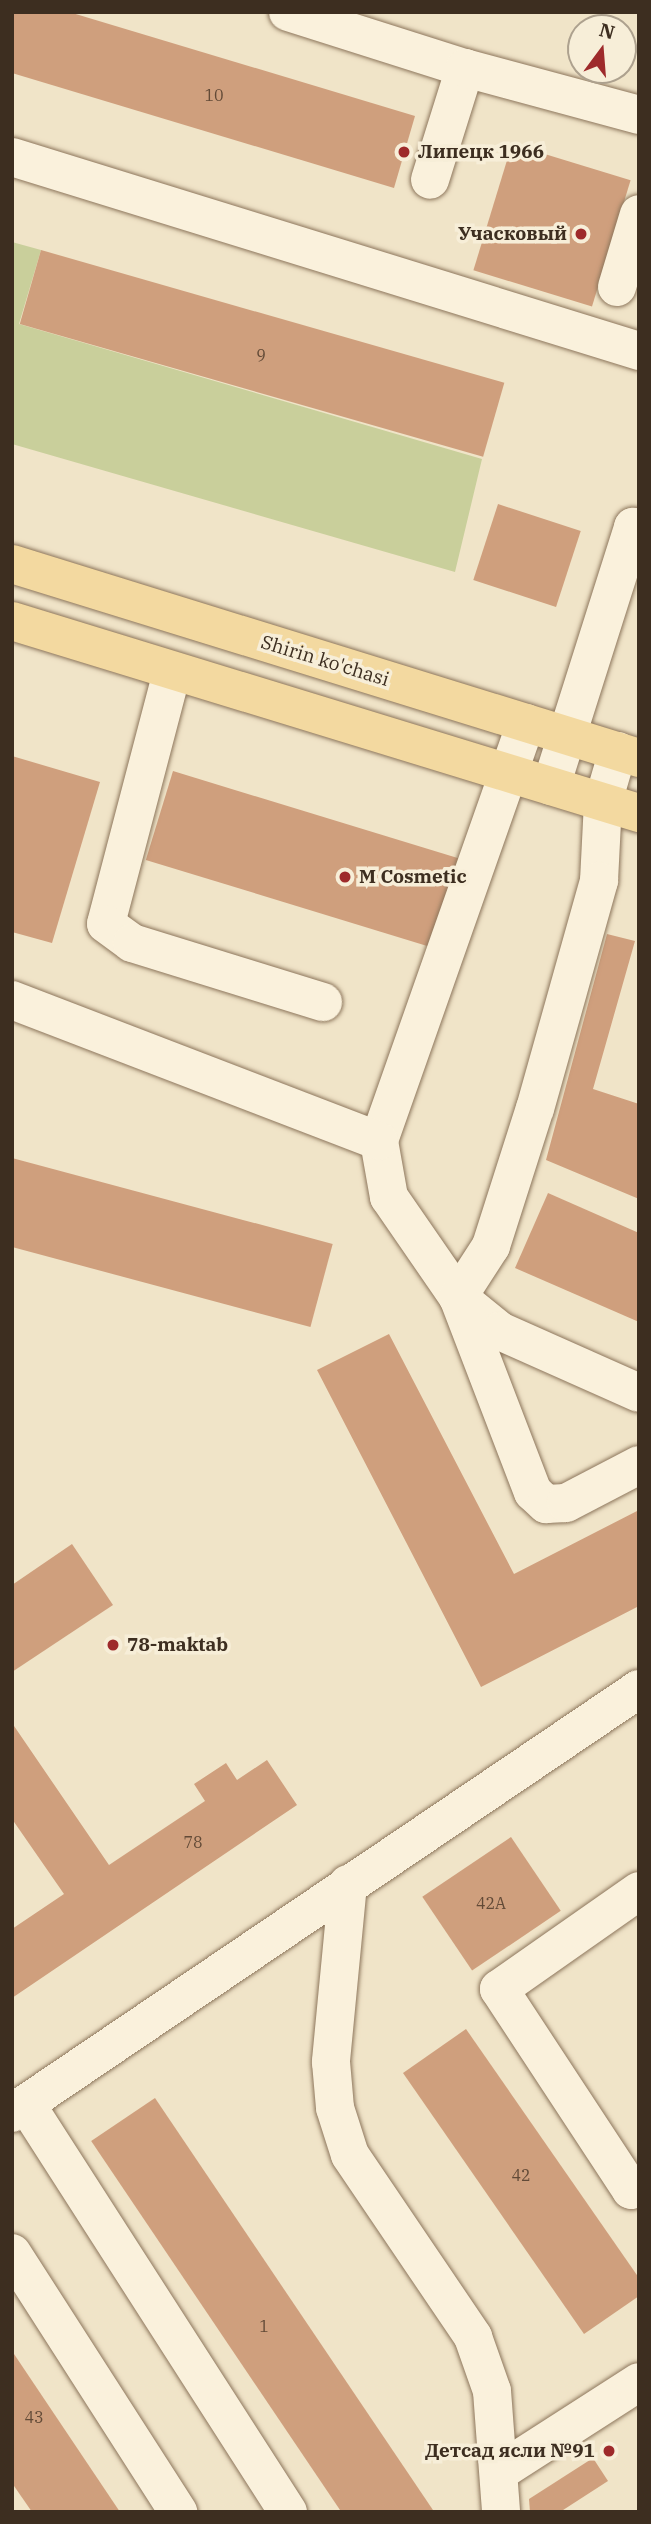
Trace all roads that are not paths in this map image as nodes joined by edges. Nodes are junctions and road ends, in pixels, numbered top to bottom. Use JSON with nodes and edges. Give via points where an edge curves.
{"nodes":[{"id":1,"x":288,"y":12,"type":"edge"},
{"id":2,"x":465,"y":68,"type":"junction"},
{"id":3,"x":639,"y":116,"type":"edge"},
{"id":4,"x":12,"y":157,"type":"edge"},
{"id":5,"x":430,"y":180,"type":"dead end"},
{"id":6,"x":639,"y":214,"type":"edge"},
{"id":7,"x":617,"y":287,"type":"dead end"},
{"id":8,"x":639,"y":351,"type":"edge"},
{"id":9,"x":637,"y":522,"type":"edge"},
{"id":10,"x":12,"y":564,"type":"edge"},
{"id":11,"x":18,"y":629,"type":"edge"},
{"id":12,"x":172,"y":673,"type":"junction"},
{"id":13,"x":526,"y":723,"type":"junction"},
{"id":14,"x":567,"y":735,"type":"junction"},
{"id":15,"x":628,"y":754,"type":"edge"},
{"id":16,"x":509,"y":773,"type":"junction"},
{"id":17,"x":551,"y":786,"type":"junction"},
{"id":18,"x":603,"y":802,"type":"junction"},
{"id":19,"x":639,"y":813,"type":"edge"},
{"id":20,"x":12,"y":1000,"type":"edge"},
{"id":21,"x":323,"y":1002,"type":"dead end"},
{"id":22,"x":379,"y":1141,"type":"junction"},
{"id":23,"x":458,"y":1297,"type":"junction"},
{"id":24,"x":639,"y":1393,"type":"edge"},
{"id":25,"x":639,"y":1465,"type":"edge"},
{"id":26,"x":639,"y":1689,"type":"edge"},
{"id":27,"x":348,"y":1884,"type":"junction"},
{"id":28,"x":639,"y":1891,"type":"edge"},
{"id":29,"x":19,"y":2108,"type":"edge"},
{"id":30,"x":639,"y":2184,"type":"edge"},
{"id":31,"x":12,"y":2253,"type":"edge"},
{"id":32,"x":639,"y":2382,"type":"edge"},
{"id":33,"x":499,"y":2472,"type":"junction"},
{"id":34,"x":178,"y":2512,"type":"edge"},
{"id":35,"x":288,"y":2512,"type":"edge"},
{"id":36,"x":501,"y":2512,"type":"edge"}],
"edges":[{"from":1,"to":2,"type":"lane"},
{"from":2,"to":3,"type":"lane"},
{"from":2,"to":5,"type":"lane"},
{"from":4,"to":8,"type":"lane"},
{"from":6,"to":7,"type":"lane"},
{"from":9,"to":14,"type":"lane"},
{"from":10,"to":13,"type":"main road","name":"Shirin ko'chasi"},
{"from":11,"to":12,"type":"main road"},
{"from":12,"to":16,"type":"main road"},
{"from":12,"to":21,"type":"lane","via":[[106,924],[132,943]]},
{"from":13,"to":14,"type":"main road","name":"Shirin ko'chasi"},
{"from":13,"to":16,"type":"lane"},
{"from":14,"to":15,"type":"main road","name":"Shirin ko'chasi"},
{"from":14,"to":17,"type":"lane"},
{"from":15,"to":18,"type":"lane"},
{"from":16,"to":17,"type":"main road"},
{"from":16,"to":22,"type":"lane"},
{"from":17,"to":18,"type":"main road"},
{"from":18,"to":19,"type":"main road"},
{"from":18,"to":23,"type":"lane","via":[[599,881],[535,1108],[491,1246]]},
{"from":20,"to":22,"type":"lane"},
{"from":22,"to":23,"type":"lane","via":[[389,1197]]},
{"from":23,"to":24,"type":"lane","via":[[500,1331]]},
{"from":23,"to":25,"type":"lane","via":[[533,1492],[546,1504],[566,1503]]},
{"from":26,"to":27,"type":"lane"},
{"from":27,"to":29,"type":"lane"},
{"from":27,"to":33,"type":"lane","via":[[331,2062],[335,2108],[349,2155],[473,2337],[492,2391]]},
{"from":28,"to":30,"type":"lane","via":[[499,1989],[631,2190]]},
{"from":29,"to":35,"type":"lane"},
{"from":31,"to":34,"type":"lane"},
{"from":32,"to":33,"type":"lane"},
{"from":33,"to":36,"type":"lane"}]}
